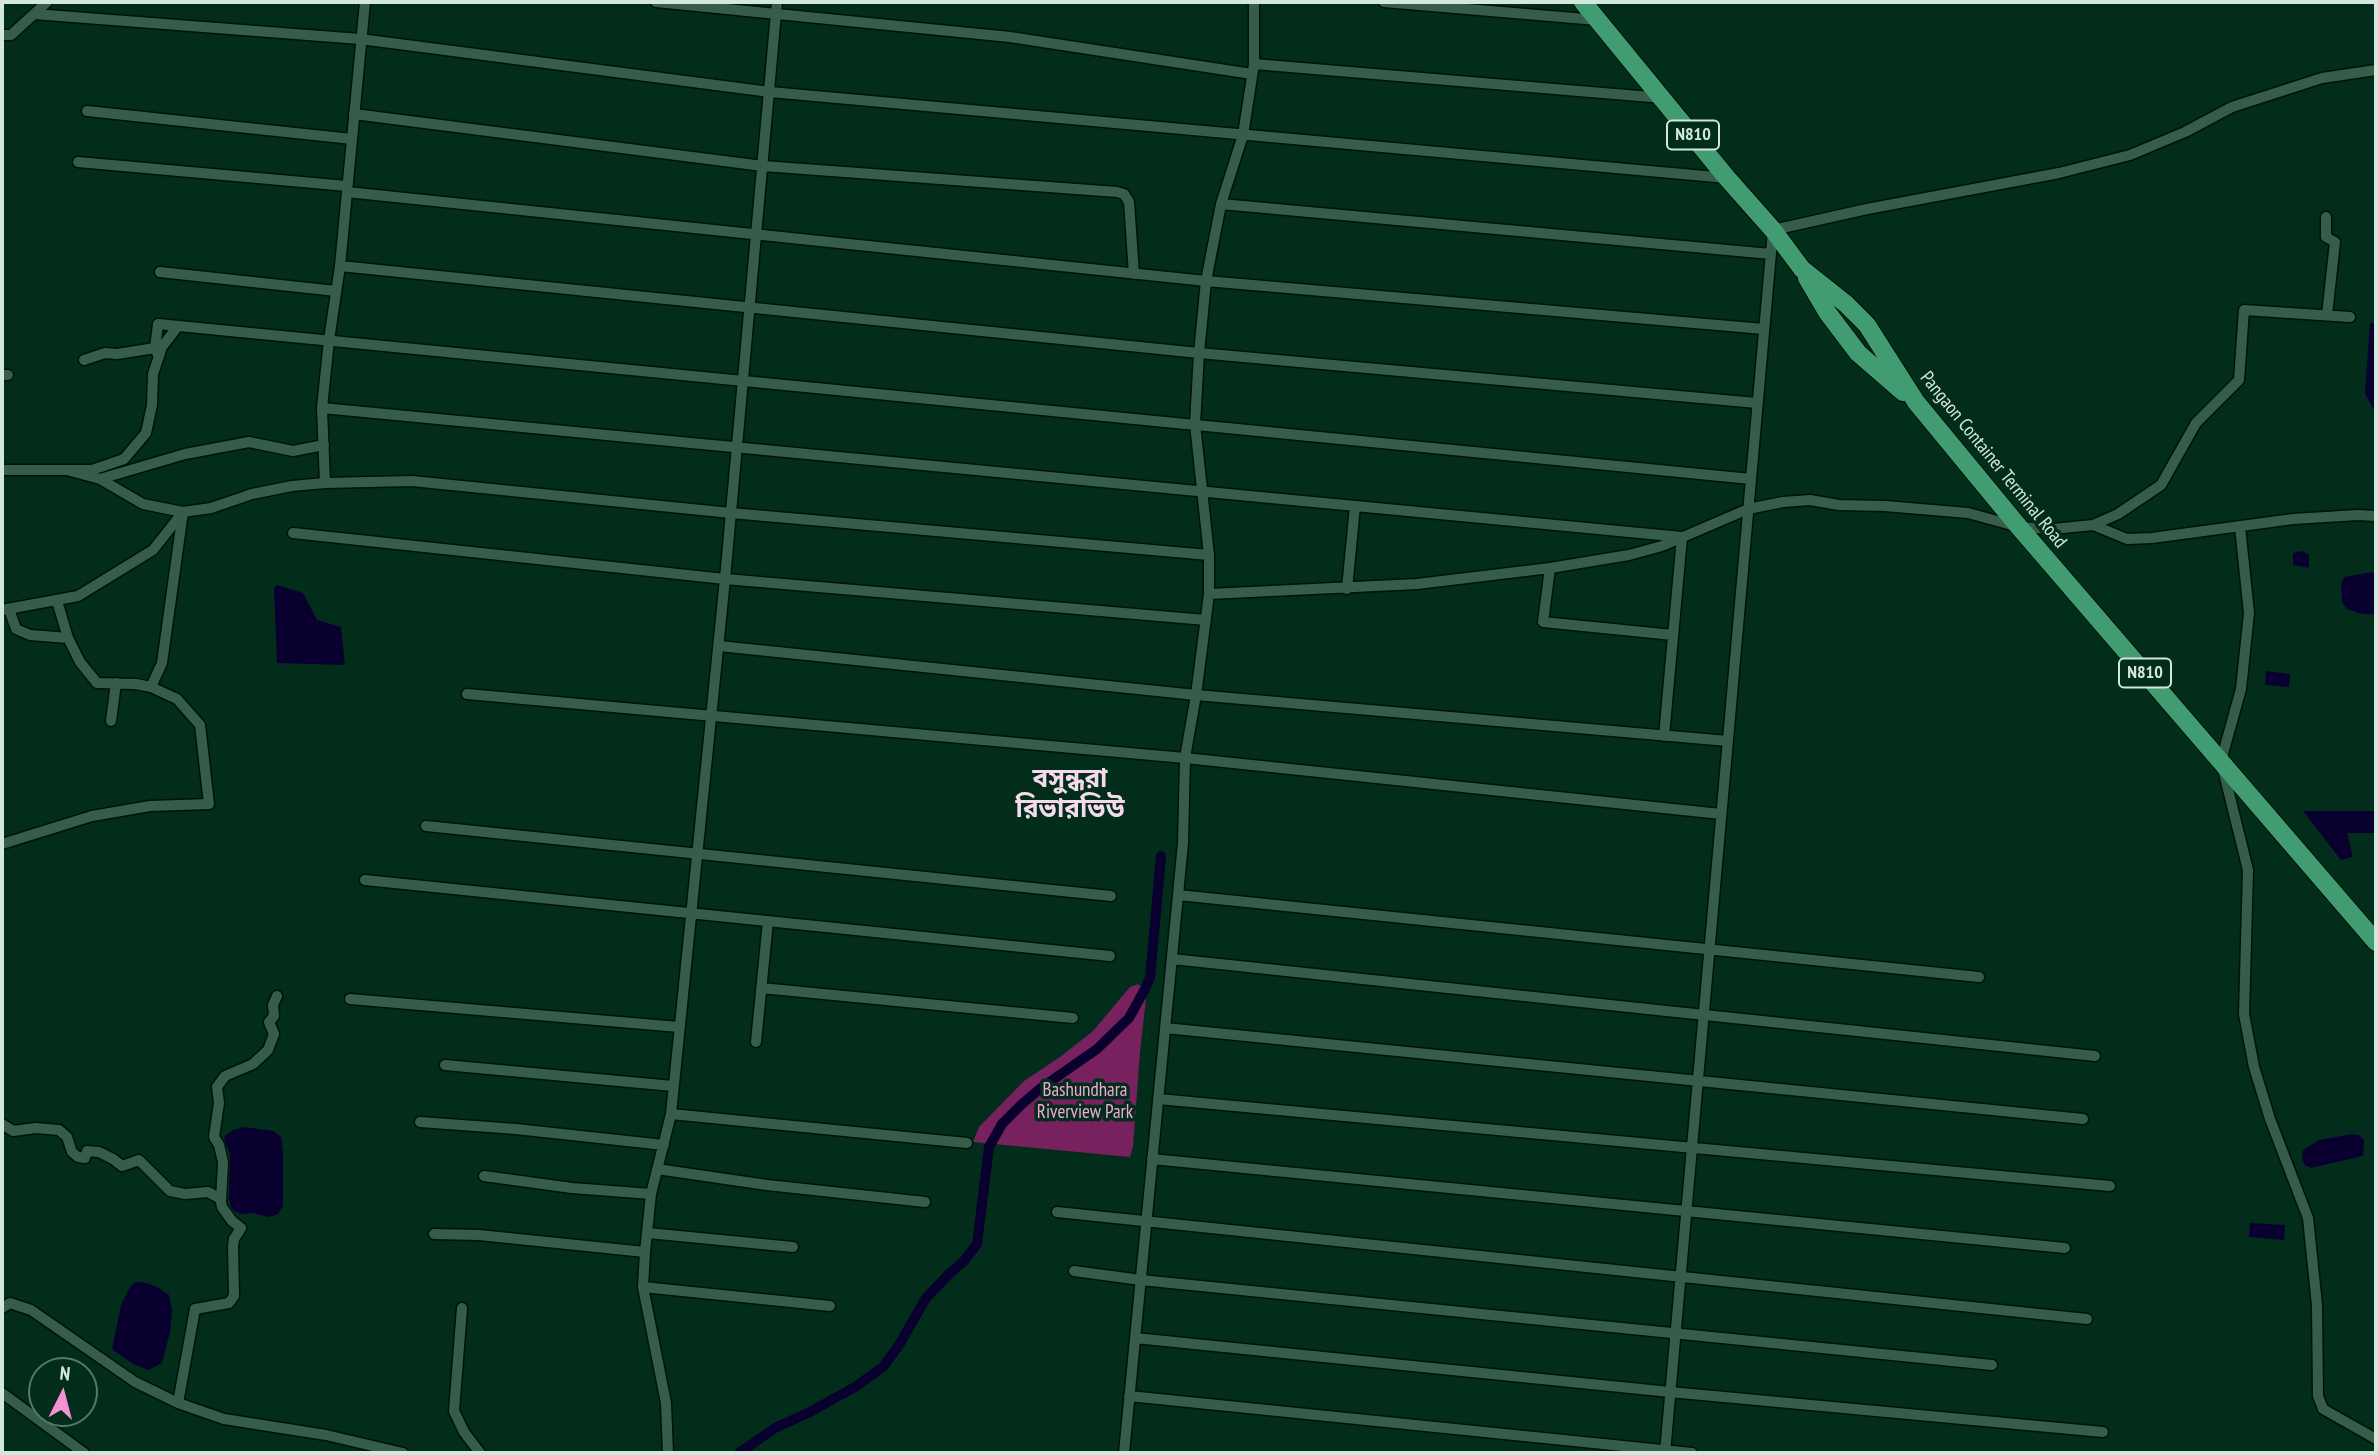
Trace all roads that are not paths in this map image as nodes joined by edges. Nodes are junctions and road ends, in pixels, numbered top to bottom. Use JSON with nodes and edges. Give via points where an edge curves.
{"nodes":[{"id":1,"x":47,"y":2,"type":"edge"},
{"id":2,"x":365,"y":2,"type":"edge"},
{"id":3,"x":656,"y":2,"type":"edge"},
{"id":4,"x":777,"y":2,"type":"edge"},
{"id":5,"x":1254,"y":2,"type":"edge"},
{"id":6,"x":1384,"y":2,"type":"edge"},
{"id":7,"x":1583,"y":2,"type":"edge"},
{"id":8,"x":34,"y":14,"type":"junction"},
{"id":9,"x":777,"y":15,"type":"junction"},
{"id":10,"x":1598,"y":20,"type":"junction"},
{"id":11,"x":2,"y":35,"type":"edge"},
{"id":12,"x":360,"y":38,"type":"junction"},
{"id":13,"x":1253,"y":69,"type":"junction"},
{"id":14,"x":2376,"y":69,"type":"edge"},
{"id":15,"x":769,"y":92,"type":"junction"},
{"id":16,"x":1664,"y":98,"type":"junction"},
{"id":17,"x":87,"y":111,"type":"dead end"},
{"id":18,"x":354,"y":114,"type":"junction"},
{"id":19,"x":1243,"y":135,"type":"junction"},
{"id":20,"x":352,"y":139,"type":"junction"},
{"id":21,"x":78,"y":162,"type":"dead end"},
{"id":22,"x":763,"y":166,"type":"junction"},
{"id":23,"x":1727,"y":178,"type":"junction"},
{"id":24,"x":347,"y":189,"type":"junction"},
{"id":25,"x":1221,"y":204,"type":"junction"},
{"id":26,"x":2326,"y":217,"type":"dead end"},
{"id":27,"x":1773,"y":230,"type":"junction"},
{"id":28,"x":757,"y":236,"type":"junction"},
{"id":29,"x":1771,"y":254,"type":"junction"},
{"id":30,"x":340,"y":266,"type":"junction"},
{"id":31,"x":160,"y":272,"type":"dead end"},
{"id":32,"x":1134,"y":274,"type":"junction"},
{"id":33,"x":1206,"y":281,"type":"junction"},
{"id":34,"x":336,"y":291,"type":"junction"},
{"id":35,"x":750,"y":307,"type":"junction"},
{"id":36,"x":2327,"y":315,"type":"junction"},
{"id":37,"x":2350,"y":317,"type":"dead end"},
{"id":38,"x":178,"y":326,"type":"junction"},
{"id":39,"x":1764,"y":329,"type":"junction"},
{"id":40,"x":329,"y":340,"type":"junction"},
{"id":41,"x":157,"y":353,"type":"junction"},
{"id":42,"x":1199,"y":353,"type":"junction"},
{"id":43,"x":84,"y":360,"type":"dead end"},
{"id":44,"x":743,"y":383,"type":"junction"},
{"id":45,"x":1757,"y":403,"type":"junction"},
{"id":46,"x":322,"y":408,"type":"junction"},
{"id":47,"x":1195,"y":424,"type":"junction"},
{"id":48,"x":324,"y":445,"type":"junction"},
{"id":49,"x":737,"y":448,"type":"junction"},
{"id":50,"x":2,"y":470,"type":"edge"},
{"id":51,"x":67,"y":470,"type":"junction"},
{"id":52,"x":100,"y":479,"type":"junction"},
{"id":53,"x":1751,"y":479,"type":"junction"},
{"id":54,"x":325,"y":482,"type":"junction"},
{"id":55,"x":1203,"y":491,"type":"junction"},
{"id":56,"x":1355,"y":506,"type":"junction"},
{"id":57,"x":1748,"y":509,"type":"junction"},
{"id":58,"x":183,"y":512,"type":"junction"},
{"id":59,"x":731,"y":513,"type":"junction"},
{"id":60,"x":2376,"y":516,"type":"edge"},
{"id":61,"x":2092,"y":525,"type":"junction"},
{"id":62,"x":2019,"y":527,"type":"junction"},
{"id":63,"x":2240,"y":527,"type":"junction"},
{"id":64,"x":293,"y":533,"type":"dead end"},
{"id":65,"x":1682,"y":537,"type":"junction"},
{"id":66,"x":1209,"y":555,"type":"junction"},
{"id":67,"x":1550,"y":568,"type":"junction"},
{"id":68,"x":725,"y":579,"type":"junction"},
{"id":69,"x":1347,"y":589,"type":"junction"},
{"id":70,"x":1209,"y":594,"type":"junction"},
{"id":71,"x":57,"y":601,"type":"junction"},
{"id":72,"x":6,"y":610,"type":"edge"},
{"id":73,"x":1206,"y":620,"type":"junction"},
{"id":74,"x":1673,"y":635,"type":"junction"},
{"id":75,"x":68,"y":638,"type":"junction"},
{"id":76,"x":719,"y":646,"type":"junction"},
{"id":77,"x":116,"y":683,"type":"junction"},
{"id":78,"x":151,"y":687,"type":"junction"},
{"id":79,"x":467,"y":694,"type":"dead end"},
{"id":80,"x":1196,"y":695,"type":"junction"},
{"id":81,"x":712,"y":715,"type":"junction"},
{"id":82,"x":111,"y":721,"type":"dead end"},
{"id":83,"x":1664,"y":736,"type":"junction"},
{"id":84,"x":1728,"y":741,"type":"junction"},
{"id":85,"x":1185,"y":758,"type":"junction"},
{"id":86,"x":2221,"y":761,"type":"junction"},
{"id":87,"x":1721,"y":814,"type":"junction"},
{"id":88,"x":426,"y":826,"type":"dead end"},
{"id":89,"x":2,"y":844,"type":"edge"},
{"id":90,"x":697,"y":854,"type":"junction"},
{"id":91,"x":365,"y":880,"type":"dead end"},
{"id":92,"x":1178,"y":895,"type":"junction"},
{"id":93,"x":1111,"y":896,"type":"dead end"},
{"id":94,"x":691,"y":913,"type":"junction"},
{"id":95,"x":768,"y":921,"type":"junction"},
{"id":96,"x":2376,"y":942,"type":"edge"},
{"id":97,"x":1709,"y":950,"type":"junction"},
{"id":98,"x":1110,"y":956,"type":"dead end"},
{"id":99,"x":1172,"y":959,"type":"junction"},
{"id":100,"x":1979,"y":977,"type":"dead end"},
{"id":101,"x":761,"y":988,"type":"junction"},
{"id":102,"x":277,"y":996,"type":"dead end"},
{"id":103,"x":350,"y":999,"type":"dead end"},
{"id":104,"x":1703,"y":1016,"type":"junction"},
{"id":105,"x":1073,"y":1018,"type":"dead end"},
{"id":106,"x":680,"y":1027,"type":"junction"},
{"id":107,"x":1165,"y":1028,"type":"junction"},
{"id":108,"x":756,"y":1042,"type":"dead end"},
{"id":109,"x":2095,"y":1056,"type":"dead end"},
{"id":110,"x":445,"y":1065,"type":"dead end"},
{"id":111,"x":1698,"y":1080,"type":"junction"},
{"id":112,"x":673,"y":1086,"type":"junction"},
{"id":113,"x":1158,"y":1099,"type":"junction"},
{"id":114,"x":671,"y":1114,"type":"junction"},
{"id":115,"x":2083,"y":1119,"type":"dead end"},
{"id":116,"x":420,"y":1122,"type":"dead end"},
{"id":117,"x":2,"y":1124,"type":"edge"},
{"id":118,"x":967,"y":1143,"type":"dead end"},
{"id":119,"x":664,"y":1145,"type":"junction"},
{"id":120,"x":1692,"y":1147,"type":"junction"},
{"id":121,"x":1152,"y":1159,"type":"junction"},
{"id":122,"x":657,"y":1169,"type":"junction"},
{"id":123,"x":484,"y":1176,"type":"dead end"},
{"id":124,"x":2110,"y":1186,"type":"dead end"},
{"id":125,"x":651,"y":1194,"type":"junction"},
{"id":126,"x":221,"y":1199,"type":"junction"},
{"id":127,"x":925,"y":1202,"type":"dead end"},
{"id":128,"x":1057,"y":1212,"type":"dead end"},
{"id":129,"x":1686,"y":1213,"type":"junction"},
{"id":130,"x":1146,"y":1221,"type":"junction"},
{"id":131,"x":648,"y":1233,"type":"junction"},
{"id":132,"x":434,"y":1234,"type":"dead end"},
{"id":133,"x":793,"y":1247,"type":"dead end"},
{"id":134,"x":2065,"y":1248,"type":"dead end"},
{"id":135,"x":645,"y":1252,"type":"junction"},
{"id":136,"x":1074,"y":1271,"type":"dead end"},
{"id":137,"x":1680,"y":1277,"type":"junction"},
{"id":138,"x":1141,"y":1280,"type":"junction"},
{"id":139,"x":643,"y":1287,"type":"junction"},
{"id":140,"x":830,"y":1306,"type":"dead end"},
{"id":141,"x":2,"y":1308,"type":"edge"},
{"id":142,"x":462,"y":1308,"type":"dead end"},
{"id":143,"x":2087,"y":1320,"type":"dead end"},
{"id":144,"x":1675,"y":1334,"type":"junction"},
{"id":145,"x":1135,"y":1338,"type":"junction"},
{"id":146,"x":1992,"y":1366,"type":"dead end"},
{"id":147,"x":1670,"y":1392,"type":"junction"},
{"id":148,"x":2,"y":1393,"type":"edge"},
{"id":149,"x":1129,"y":1396,"type":"junction"},
{"id":150,"x":178,"y":1403,"type":"junction"},
{"id":151,"x":2104,"y":1433,"type":"dead end"},
{"id":152,"x":2376,"y":1439,"type":"edge"},
{"id":153,"x":1665,"y":1452,"type":"edge"},
{"id":154,"x":85,"y":1453,"type":"edge"},
{"id":155,"x":403,"y":1453,"type":"edge"},
{"id":156,"x":480,"y":1453,"type":"edge"},
{"id":157,"x":668,"y":1453,"type":"edge"},
{"id":158,"x":1124,"y":1453,"type":"edge"},
{"id":159,"x":1692,"y":1453,"type":"edge"}],
"edges":[{"from":1,"to":8,"type":"street"},
{"from":2,"to":12,"type":"street"},
{"from":3,"to":9,"type":"street"},
{"from":4,"to":9,"type":"street"},
{"from":5,"to":13,"type":"street"},
{"from":6,"to":10,"type":"street"},
{"from":7,"to":10,"type":"highway","number":"N810"},
{"from":8,"to":11,"type":"street","via":[[10,35]]},
{"from":8,"to":12,"type":"street"},
{"from":9,"to":13,"type":"street","via":[[1010,37]]},
{"from":9,"to":15,"type":"street"},
{"from":10,"to":16,"type":"highway","number":"N810"},
{"from":12,"to":15,"type":"street"},
{"from":12,"to":18,"type":"street"},
{"from":13,"to":16,"type":"street"},
{"from":13,"to":19,"type":"street"},
{"from":14,"to":27,"type":"street","via":[[2322,78],[2232,107],[2185,132],[2118,158]]},
{"from":15,"to":19,"type":"street"},
{"from":15,"to":22,"type":"street"},
{"from":16,"to":23,"type":"highway","number":"N810"},
{"from":17,"to":20,"type":"street"},
{"from":18,"to":20,"type":"street"},
{"from":18,"to":22,"type":"street"},
{"from":19,"to":23,"type":"street"},
{"from":19,"to":25,"type":"street"},
{"from":20,"to":24,"type":"street"},
{"from":21,"to":24,"type":"street"},
{"from":22,"to":28,"type":"street"},
{"from":22,"to":32,"type":"street","via":[[1124,194],[1129,202]]},
{"from":23,"to":27,"type":"highway","number":"N810"},
{"from":24,"to":28,"type":"street"},
{"from":24,"to":30,"type":"street"},
{"from":25,"to":29,"type":"street"},
{"from":25,"to":33,"type":"street"},
{"from":26,"to":36,"type":"street","via":[[2326,237],[2335,242]]},
{"from":27,"to":29,"type":"street"},
{"from":27,"to":62,"type":"highway","name":"Pangaon Container Terminal Road","number":"N810","via":[[1858,353],[1916,402]]},
{"from":28,"to":32,"type":"street"},
{"from":28,"to":35,"type":"street"},
{"from":29,"to":39,"type":"street"},
{"from":30,"to":34,"type":"street"},
{"from":30,"to":35,"type":"street"},
{"from":31,"to":34,"type":"street"},
{"from":32,"to":33,"type":"street"},
{"from":33,"to":39,"type":"street"},
{"from":33,"to":42,"type":"street"},
{"from":34,"to":40,"type":"street"},
{"from":35,"to":42,"type":"street"},
{"from":35,"to":44,"type":"street"},
{"from":36,"to":37,"type":"street"},
{"from":36,"to":61,"type":"street","via":[[2244,310],[2239,380],[2196,423],[2161,485],[2118,514]]},
{"from":38,"to":40,"type":"street"},
{"from":38,"to":41,"type":"street"},
{"from":38,"to":41,"type":"street","via":[[158,324]]},
{"from":39,"to":45,"type":"street"},
{"from":40,"to":44,"type":"street"},
{"from":40,"to":46,"type":"street"},
{"from":41,"to":43,"type":"street","via":[[105,353]]},
{"from":41,"to":51,"type":"street","via":[[146,433],[124,459],[92,470]]},
{"from":42,"to":45,"type":"street"},
{"from":42,"to":47,"type":"street"},
{"from":44,"to":47,"type":"street"},
{"from":44,"to":49,"type":"street"},
{"from":45,"to":53,"type":"street"},
{"from":46,"to":48,"type":"street"},
{"from":46,"to":49,"type":"street"},
{"from":47,"to":53,"type":"street"},
{"from":47,"to":55,"type":"street"},
{"from":48,"to":52,"type":"street","via":[[293,451],[249,442],[185,454]]},
{"from":48,"to":54,"type":"street"},
{"from":49,"to":55,"type":"street"},
{"from":49,"to":59,"type":"street"},
{"from":50,"to":51,"type":"street"},
{"from":51,"to":52,"type":"street"},
{"from":52,"to":58,"type":"street","via":[[143,504]]},
{"from":53,"to":57,"type":"street"},
{"from":54,"to":58,"type":"street"},
{"from":54,"to":59,"type":"street","via":[[412,481]]},
{"from":55,"to":56,"type":"street"},
{"from":55,"to":66,"type":"street"},
{"from":56,"to":65,"type":"street"},
{"from":56,"to":69,"type":"street"},
{"from":57,"to":62,"type":"street","via":[[1810,500],[1968,513]]},
{"from":57,"to":65,"type":"street"},
{"from":57,"to":84,"type":"street"},
{"from":58,"to":71,"type":"street","via":[[153,551],[78,596]]},
{"from":58,"to":78,"type":"street","via":[[162,663]]},
{"from":59,"to":66,"type":"street"},
{"from":59,"to":68,"type":"street"},
{"from":60,"to":63,"type":"street"},
{"from":61,"to":62,"type":"street"},
{"from":61,"to":63,"type":"street","via":[[2127,539]]},
{"from":62,"to":86,"type":"highway","name":"Pangaon Container Terminal Road","number":"N810"},
{"from":63,"to":86,"type":"street","via":[[2249,613],[2241,689]]},
{"from":64,"to":68,"type":"street"},
{"from":65,"to":67,"type":"street","via":[[1629,555]]},
{"from":65,"to":74,"type":"street"},
{"from":66,"to":70,"type":"street"},
{"from":67,"to":69,"type":"street"},
{"from":67,"to":74,"type":"street","via":[[1543,622]]},
{"from":68,"to":73,"type":"street"},
{"from":68,"to":76,"type":"street"},
{"from":69,"to":70,"type":"street"},
{"from":70,"to":73,"type":"street"},
{"from":71,"to":72,"type":"street"},
{"from":71,"to":75,"type":"street"},
{"from":72,"to":75,"type":"street","via":[[16,629],[30,635]]},
{"from":73,"to":80,"type":"street"},
{"from":74,"to":83,"type":"street"},
{"from":75,"to":77,"type":"street","via":[[97,683]]},
{"from":76,"to":80,"type":"street"},
{"from":76,"to":81,"type":"street"},
{"from":77,"to":78,"type":"street"},
{"from":77,"to":82,"type":"street"},
{"from":78,"to":89,"type":"street","via":[[177,699],[200,725],[209,804],[150,806],[92,816]]},
{"from":79,"to":81,"type":"street"},
{"from":80,"to":83,"type":"street"},
{"from":80,"to":85,"type":"street"},
{"from":81,"to":85,"type":"street"},
{"from":81,"to":90,"type":"street"},
{"from":83,"to":84,"type":"street"},
{"from":84,"to":87,"type":"street"},
{"from":85,"to":87,"type":"street"},
{"from":85,"to":92,"type":"street"},
{"from":86,"to":96,"type":"highway","name":"Pangaon Container Terminal Road","number":"N810"},
{"from":86,"to":152,"type":"street","via":[[2248,870],[2244,1014],[2254,1067],[2308,1218],[2317,1306],[2318,1396],[2323,1409]]},
{"from":87,"to":97,"type":"street"},
{"from":88,"to":90,"type":"street"},
{"from":90,"to":93,"type":"street"},
{"from":90,"to":94,"type":"street"},
{"from":91,"to":94,"type":"street"},
{"from":92,"to":97,"type":"street"},
{"from":92,"to":99,"type":"street"},
{"from":94,"to":95,"type":"street"},
{"from":94,"to":106,"type":"street"},
{"from":95,"to":98,"type":"street"},
{"from":95,"to":101,"type":"street"},
{"from":97,"to":100,"type":"street"},
{"from":97,"to":104,"type":"street"},
{"from":99,"to":104,"type":"street"},
{"from":99,"to":107,"type":"street"},
{"from":101,"to":105,"type":"street"},
{"from":101,"to":108,"type":"street"},
{"from":102,"to":126,"type":"street","via":[[269,1022],[274,1034],[268,1050],[253,1064],[225,1076],[217,1087],[214,1137],[223,1162]]},
{"from":103,"to":106,"type":"street"},
{"from":104,"to":109,"type":"street"},
{"from":104,"to":111,"type":"street"},
{"from":106,"to":112,"type":"street"},
{"from":107,"to":111,"type":"street"},
{"from":107,"to":113,"type":"street"},
{"from":110,"to":112,"type":"street"},
{"from":111,"to":115,"type":"street"},
{"from":111,"to":120,"type":"street"},
{"from":112,"to":114,"type":"street"},
{"from":113,"to":120,"type":"street"},
{"from":113,"to":121,"type":"street"},
{"from":114,"to":118,"type":"street"},
{"from":114,"to":119,"type":"street"},
{"from":116,"to":119,"type":"street"},
{"from":117,"to":126,"type":"street","via":[[13,1131],[59,1130],[78,1157],[85,1158],[87,1151],[99,1152],[122,1166],[139,1160],[170,1191],[208,1192]]},
{"from":119,"to":122,"type":"street"},
{"from":120,"to":124,"type":"street"},
{"from":120,"to":129,"type":"street"},
{"from":121,"to":129,"type":"street"},
{"from":121,"to":130,"type":"street"},
{"from":122,"to":125,"type":"street"},
{"from":122,"to":127,"type":"street"},
{"from":123,"to":125,"type":"street"},
{"from":125,"to":131,"type":"street"},
{"from":126,"to":150,"type":"street","via":[[222,1207],[241,1228],[233,1246],[234,1296],[229,1303],[195,1309]]},
{"from":128,"to":130,"type":"street"},
{"from":129,"to":134,"type":"street"},
{"from":129,"to":137,"type":"street"},
{"from":130,"to":137,"type":"street"},
{"from":130,"to":138,"type":"street"},
{"from":131,"to":133,"type":"street"},
{"from":131,"to":135,"type":"street"},
{"from":132,"to":135,"type":"street","via":[[479,1234]]},
{"from":135,"to":139,"type":"street"},
{"from":136,"to":138,"type":"street"},
{"from":137,"to":143,"type":"street"},
{"from":137,"to":144,"type":"street"},
{"from":138,"to":144,"type":"street"},
{"from":138,"to":145,"type":"street"},
{"from":139,"to":140,"type":"street"},
{"from":139,"to":157,"type":"street","via":[[666,1403]]},
{"from":141,"to":150,"type":"street","via":[[10,1303],[31,1310],[135,1382]]},
{"from":142,"to":156,"type":"street","via":[[454,1411]]},
{"from":144,"to":146,"type":"street"},
{"from":144,"to":147,"type":"street"},
{"from":145,"to":147,"type":"street"},
{"from":145,"to":149,"type":"street"},
{"from":147,"to":151,"type":"street"},
{"from":147,"to":153,"type":"street"},
{"from":148,"to":154,"type":"street"},
{"from":149,"to":153,"type":"street"},
{"from":149,"to":158,"type":"street"},
{"from":150,"to":155,"type":"street","via":[[225,1419]]},
{"from":153,"to":159,"type":"street"}]}
